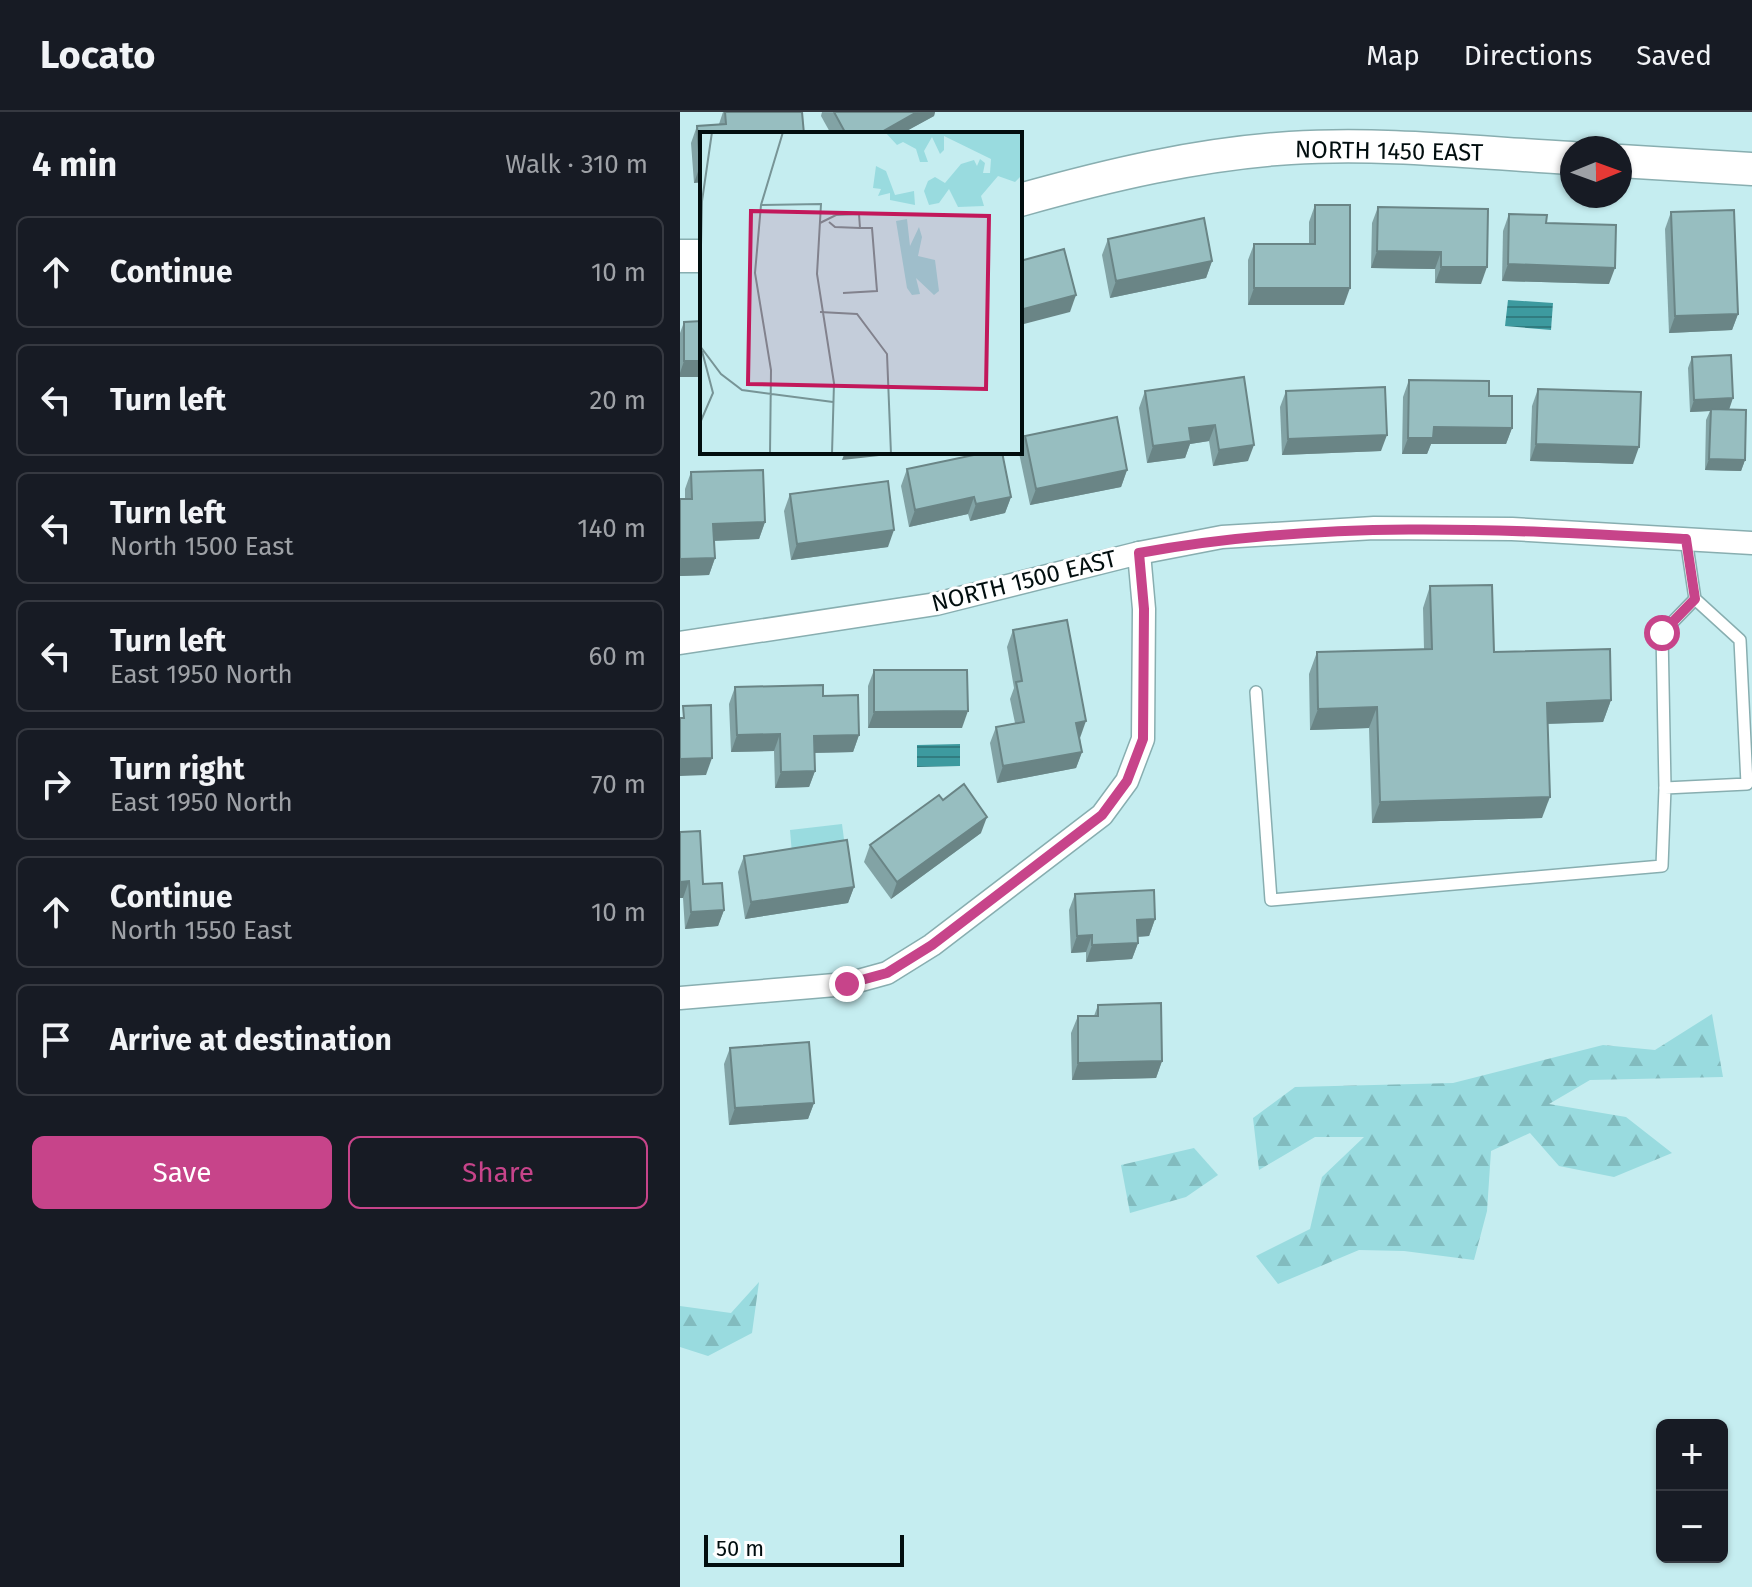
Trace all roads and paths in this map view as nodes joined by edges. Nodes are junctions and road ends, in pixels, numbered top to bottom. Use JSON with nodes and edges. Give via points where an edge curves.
{"nodes":[{"id":1,"x":1560,"y":157,"type":"edge"},
{"id":2,"x":1632,"y":162,"type":"edge"},
{"id":3,"x":1752,"y":169,"type":"edge"},
{"id":4,"x":1022,"y":199,"type":"edge"},
{"id":5,"x":1686,"y":539,"type":"junction"},
{"id":6,"x":1752,"y":543,"type":"edge"},
{"id":7,"x":1139,"y":553,"type":"junction"},
{"id":8,"x":1695,"y":599,"type":"junction"},
{"id":9,"x":680,"y":643,"type":"edge"},
{"id":10,"x":1256,"y":692,"type":"dead end"},
{"id":11,"x":1665,"y":788,"type":"junction"},
{"id":12,"x":680,"y":998,"type":"edge"}],
"edges":[{"from":1,"to":4,"type":"street","name":"NORTH 1450 EAST","via":[[1370,146],[1291,148],[1116,174]]},
{"from":2,"to":3,"type":"street"},
{"from":5,"to":6,"type":"street","name":"NORTH 1500 EAST"},
{"from":5,"to":7,"type":"street","name":"NORTH 1500 EAST","via":[[1374,528],[1222,537]]},
{"from":5,"to":8,"type":"lane"},
{"from":7,"to":9,"type":"street","name":"NORTH 1500 EAST","via":[[936,604]]},
{"from":7,"to":12,"type":"street","via":[[1143,739],[1127,781],[1102,815],[896,967],[847,984]]},
{"from":8,"to":11,"type":"lane","via":[[1662,633]]},
{"from":8,"to":11,"type":"lane","via":[[1740,640],[1747,784]]},
{"from":10,"to":11,"type":"lane","via":[[1271,900],[1662,866]]}]}
